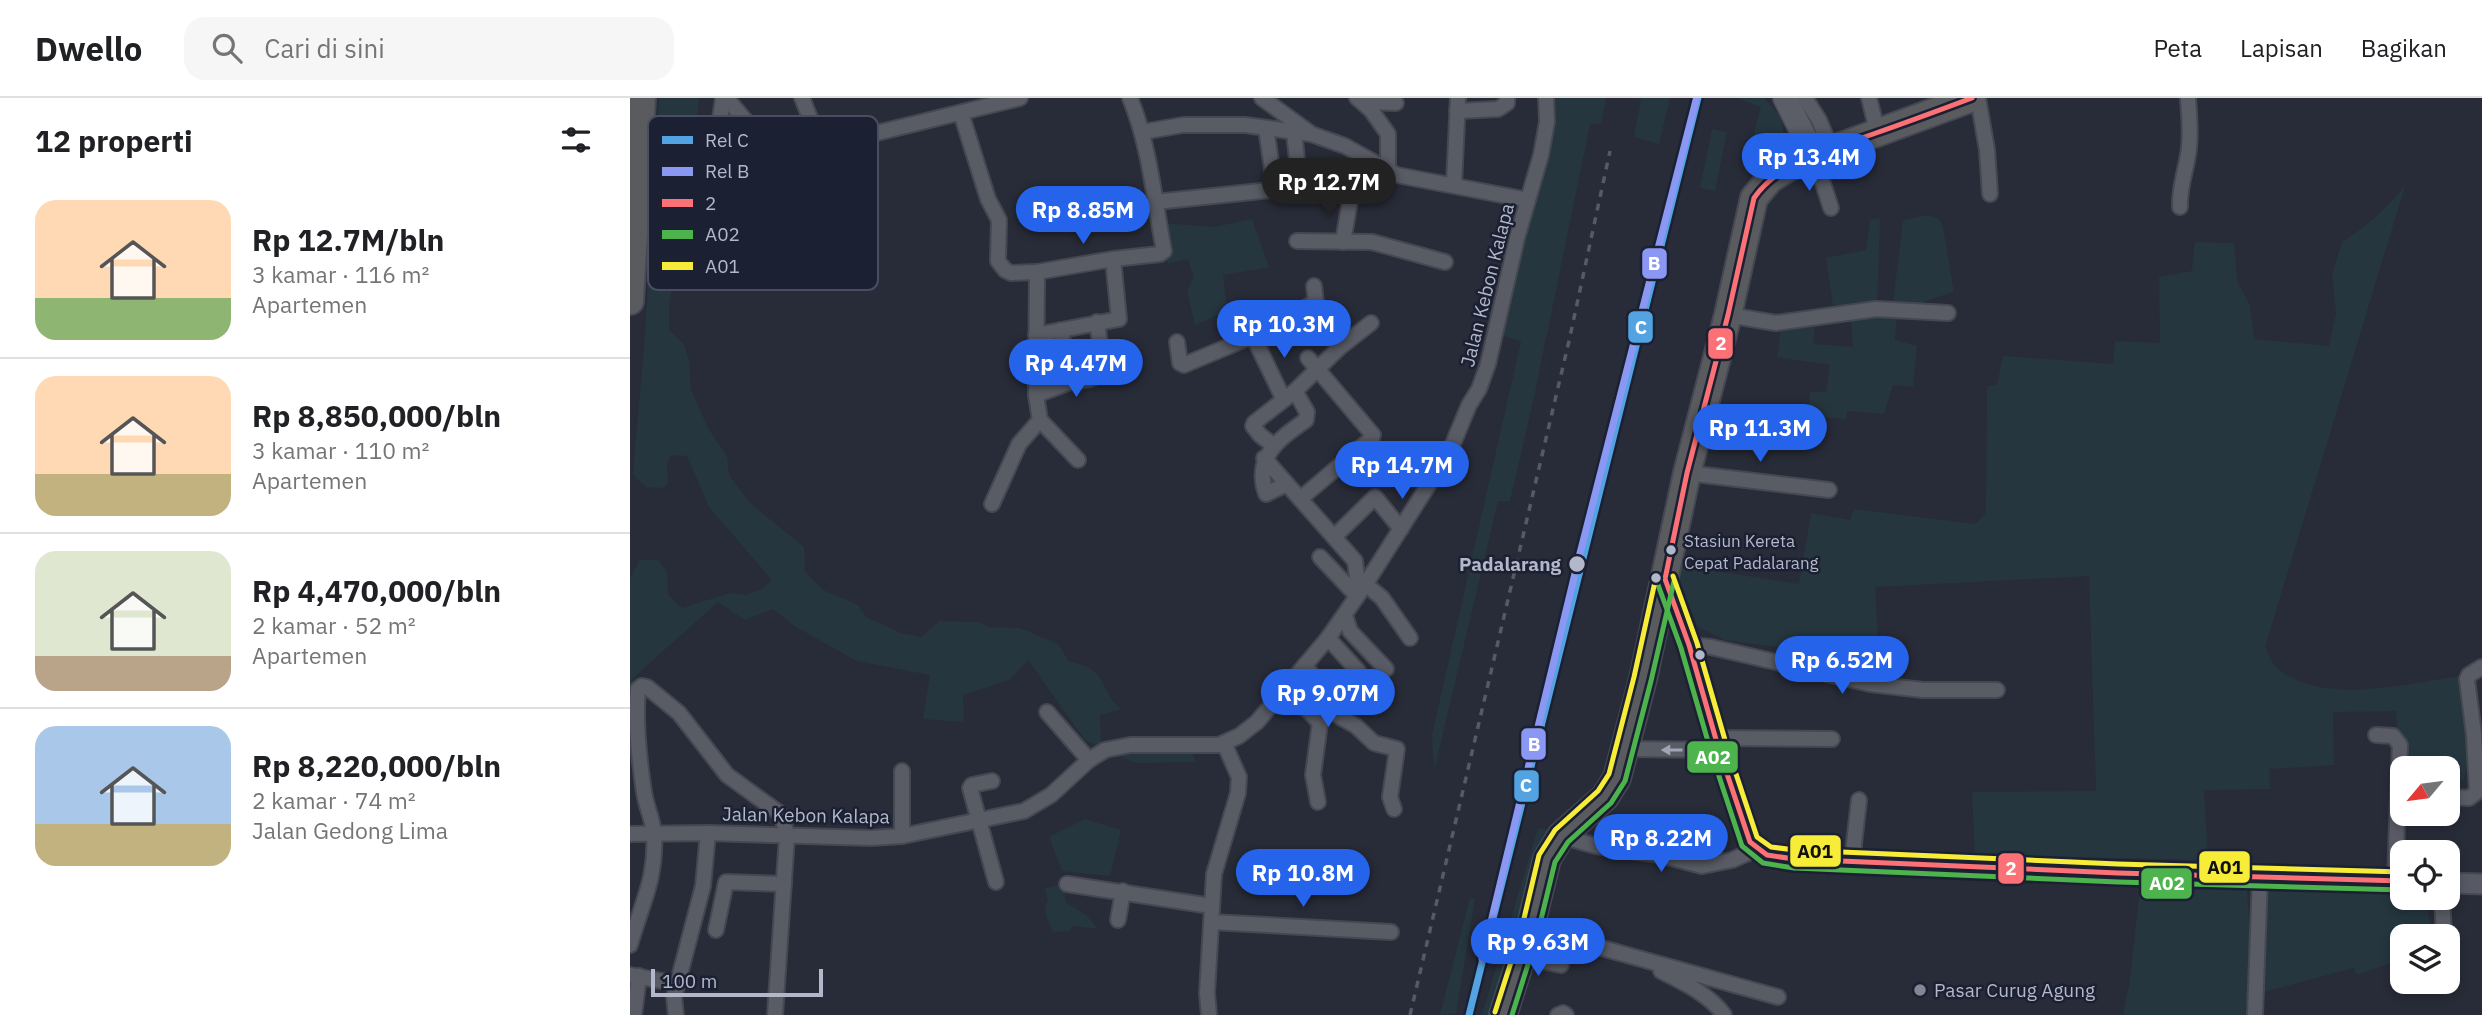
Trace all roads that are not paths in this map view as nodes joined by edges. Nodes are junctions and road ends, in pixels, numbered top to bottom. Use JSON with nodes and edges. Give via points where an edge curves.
{"nodes":[{"id":1,"x":642,"y":98,"type":"edge"},
{"id":2,"x":802,"y":98,"type":"edge"},
{"id":3,"x":1020,"y":98,"type":"edge"},
{"id":4,"x":1130,"y":98,"type":"edge"},
{"id":5,"x":1262,"y":98,"type":"edge"},
{"id":6,"x":1507,"y":98,"type":"edge"},
{"id":7,"x":1546,"y":98,"type":"edge"},
{"id":8,"x":1869,"y":98,"type":"edge"},
{"id":9,"x":1972,"y":98,"type":"edge"},
{"id":10,"x":1978,"y":98,"type":"edge"},
{"id":11,"x":2188,"y":98,"type":"edge"},
{"id":12,"x":727,"y":99,"type":"edge"},
{"id":13,"x":1360,"y":100,"type":"edge"},
{"id":14,"x":1790,"y":102,"type":"edge"},
{"id":15,"x":1396,"y":103,"type":"dead end"},
{"id":16,"x":1457,"y":104,"type":"edge"},
{"id":17,"x":961,"y":113,"type":"junction"},
{"id":18,"x":741,"y":116,"type":"edge"},
{"id":19,"x":809,"y":116,"type":"edge"},
{"id":20,"x":1266,"y":128,"type":"junction"},
{"id":21,"x":1142,"y":132,"type":"junction"},
{"id":22,"x":1294,"y":132,"type":"junction"},
{"id":23,"x":878,"y":133,"type":"edge"},
{"id":24,"x":1311,"y":134,"type":"junction"},
{"id":25,"x":1878,"y":134,"type":"junction"},
{"id":26,"x":1823,"y":153,"type":"junction"},
{"id":27,"x":1388,"y":170,"type":"junction"},
{"id":28,"x":1454,"y":184,"type":"junction"},
{"id":29,"x":1300,"y":187,"type":"junction"},
{"id":30,"x":1275,"y":190,"type":"junction"},
{"id":31,"x":1990,"y":194,"type":"dead end"},
{"id":32,"x":1528,"y":200,"type":"junction"},
{"id":33,"x":1155,"y":202,"type":"junction"},
{"id":34,"x":2180,"y":207,"type":"dead end"},
{"id":35,"x":1831,"y":208,"type":"dead end"},
{"id":36,"x":1297,"y":241,"type":"dead end"},
{"id":37,"x":1343,"y":242,"type":"junction"},
{"id":38,"x":1113,"y":259,"type":"junction"},
{"id":39,"x":1445,"y":262,"type":"dead end"},
{"id":40,"x":1037,"y":272,"type":"junction"},
{"id":41,"x":1314,"y":286,"type":"dead end"},
{"id":42,"x":630,"y":301,"type":"edge"},
{"id":43,"x":1316,"y":302,"type":"junction"},
{"id":44,"x":1948,"y":313,"type":"dead end"},
{"id":45,"x":1728,"y":316,"type":"junction"},
{"id":46,"x":1097,"y":322,"type":"junction"},
{"id":47,"x":1371,"y":323,"type":"dead end"},
{"id":48,"x":1061,"y":331,"type":"junction"},
{"id":49,"x":1036,"y":335,"type":"junction"},
{"id":50,"x":1253,"y":337,"type":"junction"},
{"id":51,"x":1177,"y":342,"type":"dead end"},
{"id":52,"x":1339,"y":348,"type":"junction"},
{"id":53,"x":1312,"y":364,"type":"junction"},
{"id":54,"x":1070,"y":382,"type":"junction"},
{"id":55,"x":1289,"y":394,"type":"junction"},
{"id":56,"x":1036,"y":395,"type":"junction"},
{"id":57,"x":1040,"y":420,"type":"junction"},
{"id":58,"x":1273,"y":445,"type":"junction"},
{"id":59,"x":1264,"y":458,"type":"junction"},
{"id":60,"x":1078,"y":460,"type":"dead end"},
{"id":61,"x":1687,"y":473,"type":"junction"},
{"id":62,"x":1287,"y":484,"type":"junction"},
{"id":63,"x":1829,"y":490,"type":"dead end"},
{"id":64,"x":1300,"y":499,"type":"junction"},
{"id":65,"x":992,"y":504,"type":"dead end"},
{"id":66,"x":1401,"y":529,"type":"junction"},
{"id":67,"x":1334,"y":537,"type":"junction"},
{"id":68,"x":1320,"y":557,"type":"dead end"},
{"id":69,"x":1665,"y":579,"type":"junction"},
{"id":70,"x":1361,"y":591,"type":"junction"},
{"id":71,"x":1345,"y":615,"type":"junction"},
{"id":72,"x":1328,"y":638,"type":"junction"},
{"id":73,"x":1410,"y":638,"type":"dead end"},
{"id":74,"x":1689,"y":645,"type":"junction"},
{"id":75,"x":1305,"y":666,"type":"junction"},
{"id":76,"x":2482,"y":667,"type":"edge"},
{"id":77,"x":1386,"y":669,"type":"dead end"},
{"id":78,"x":1358,"y":671,"type":"dead end"},
{"id":79,"x":1286,"y":687,"type":"junction"},
{"id":80,"x":1997,"y":690,"type":"dead end"},
{"id":81,"x":1047,"y":712,"type":"dead end"},
{"id":82,"x":2376,"y":735,"type":"dead end"},
{"id":83,"x":1832,"y":739,"type":"dead end"},
{"id":84,"x":1224,"y":743,"type":"junction"},
{"id":85,"x":1717,"y":744,"type":"junction"},
{"id":86,"x":1625,"y":750,"type":"junction"},
{"id":87,"x":2400,"y":756,"type":"edge"},
{"id":88,"x":1088,"y":760,"type":"junction"},
{"id":89,"x":902,"y":771,"type":"dead end"},
{"id":90,"x":992,"y":781,"type":"dead end"},
{"id":91,"x":2460,"y":798,"type":"edge"},
{"id":92,"x":1859,"y":800,"type":"dead end"},
{"id":93,"x":1318,"y":802,"type":"dead end"},
{"id":94,"x":1394,"y":809,"type":"dead end"},
{"id":95,"x":980,"y":821,"type":"junction"},
{"id":96,"x":654,"y":833,"type":"junction"},
{"id":97,"x":708,"y":833,"type":"junction"},
{"id":98,"x":630,"y":834,"type":"edge"},
{"id":99,"x":787,"y":835,"type":"junction"},
{"id":100,"x":902,"y":836,"type":"junction"},
{"id":101,"x":1561,"y":836,"type":"junction"},
{"id":102,"x":1757,"y":849,"type":"junction"},
{"id":103,"x":1854,"y":862,"type":"junction"},
{"id":104,"x":2260,"y":877,"type":"junction"},
{"id":105,"x":2390,"y":881,"type":"edge"},
{"id":106,"x":996,"y":882,"type":"dead end"},
{"id":107,"x":2460,"y":883,"type":"edge"},
{"id":108,"x":784,"y":884,"type":"junction"},
{"id":109,"x":1067,"y":884,"type":"dead end"},
{"id":110,"x":2482,"y":884,"type":"edge"},
{"id":111,"x":1123,"y":891,"type":"junction"},
{"id":112,"x":1211,"y":914,"type":"junction"},
{"id":113,"x":1118,"y":920,"type":"dead end"},
{"id":114,"x":716,"y":930,"type":"dead end"},
{"id":115,"x":1391,"y":932,"type":"dead end"},
{"id":116,"x":630,"y":945,"type":"edge"},
{"id":117,"x":1525,"y":945,"type":"junction"},
{"id":118,"x":1636,"y":957,"type":"junction"},
{"id":119,"x":1562,"y":965,"type":"dead end"},
{"id":120,"x":635,"y":975,"type":"edge"},
{"id":121,"x":678,"y":984,"type":"junction"},
{"id":122,"x":1778,"y":998,"type":"dead end"},
{"id":123,"x":1507,"y":1014,"type":"edge"},
{"id":124,"x":634,"y":1015,"type":"edge"},
{"id":125,"x":676,"y":1015,"type":"edge"},
{"id":126,"x":775,"y":1015,"type":"edge"},
{"id":127,"x":1209,"y":1015,"type":"edge"},
{"id":128,"x":1558,"y":1015,"type":"edge"},
{"id":129,"x":1566,"y":1015,"type":"edge"},
{"id":130,"x":1724,"y":1015,"type":"edge"},
{"id":131,"x":2255,"y":1015,"type":"edge"}],
"edges":[{"from":1,"to":42,"type":"highway"},
{"from":2,"to":19,"type":"street"},
{"from":3,"to":17,"type":"street"},
{"from":4,"to":21,"type":"street"},
{"from":5,"to":24,"type":"street"},
{"from":6,"to":16,"type":"street","via":[[1498,110]]},
{"from":7,"to":32,"type":"street","name":"Jalan Kebon Kalapa","via":[[1547,122]]},
{"from":8,"to":25,"type":"street"},
{"from":9,"to":25,"type":"highway"},
{"from":10,"to":31,"type":"street"},
{"from":11,"to":34,"type":"street","via":[[2190,139]]},
{"from":12,"to":18,"type":"street"},
{"from":13,"to":15,"type":"street"},
{"from":13,"to":27,"type":"street","via":[[1388,134]]},
{"from":14,"to":26,"type":"main road"},
{"from":16,"to":28,"type":"street"},
{"from":17,"to":23,"type":"street"},
{"from":17,"to":40,"type":"street","via":[[999,220],[998,261],[1011,273]]},
{"from":20,"to":21,"type":"street","via":[[1183,125]]},
{"from":20,"to":22,"type":"street"},
{"from":20,"to":30,"type":"street"},
{"from":21,"to":33,"type":"street"},
{"from":22,"to":24,"type":"street"},
{"from":22,"to":29,"type":"street"},
{"from":24,"to":27,"type":"street","via":[[1345,146]]},
{"from":25,"to":26,"type":"highway"},
{"from":26,"to":35,"type":"street"},
{"from":26,"to":45,"type":"highway","via":[[1770,179],[1754,198]]},
{"from":27,"to":28,"type":"street"},
{"from":28,"to":32,"type":"street"},
{"from":29,"to":30,"type":"street"},
{"from":29,"to":37,"type":"street","via":[[1349,190]]},
{"from":30,"to":33,"type":"street"},
{"from":32,"to":66,"type":"street","name":"Jalan Kebon Kalapa","via":[[1479,389],[1450,451]]},
{"from":33,"to":38,"type":"street","via":[[1164,251]]},
{"from":36,"to":37,"type":"street"},
{"from":37,"to":39,"type":"street","via":[[1381,244]]},
{"from":38,"to":40,"type":"street"},
{"from":38,"to":46,"type":"street","via":[[1119,319]]},
{"from":40,"to":49,"type":"street"},
{"from":41,"to":43,"type":"street"},
{"from":43,"to":50,"type":"street"},
{"from":43,"to":52,"type":"street"},
{"from":44,"to":45,"type":"street","via":[[1876,309],[1776,323]]},
{"from":45,"to":61,"type":"highway"},
{"from":46,"to":48,"type":"street"},
{"from":46,"to":54,"type":"street","via":[[1104,373]]},
{"from":47,"to":52,"type":"street"},
{"from":48,"to":49,"type":"street"},
{"from":48,"to":54,"type":"street"},
{"from":49,"to":56,"type":"street"},
{"from":50,"to":51,"type":"street","via":[[1184,365]]},
{"from":50,"to":55,"type":"street"},
{"from":52,"to":53,"type":"street"},
{"from":53,"to":55,"type":"street"},
{"from":53,"to":64,"type":"street","via":[[1373,438]]},
{"from":54,"to":56,"type":"street"},
{"from":55,"to":58,"type":"street","via":[[1307,412],[1306,420]]},
{"from":55,"to":58,"type":"street","via":[[1254,423]]},
{"from":56,"to":57,"type":"street"},
{"from":57,"to":60,"type":"street"},
{"from":57,"to":65,"type":"street","via":[[1019,444]]},
{"from":58,"to":59,"type":"street"},
{"from":59,"to":62,"type":"street"},
{"from":59,"to":62,"type":"street","via":[[1266,494]]},
{"from":61,"to":63,"type":"street"},
{"from":61,"to":69,"type":"highway"},
{"from":62,"to":64,"type":"street"},
{"from":64,"to":67,"type":"street"},
{"from":66,"to":67,"type":"street","via":[[1375,497]]},
{"from":66,"to":70,"type":"street","name":"Jalan Kebon Kalapa"},
{"from":67,"to":70,"type":"street","via":[[1356,562]]},
{"from":68,"to":70,"type":"street"},
{"from":69,"to":74,"type":"street"},
{"from":69,"to":86,"type":"highway"},
{"from":70,"to":71,"type":"street","name":"Jalan Kebon Kalapa"},
{"from":70,"to":73,"type":"street","via":[[1382,598]]},
{"from":71,"to":72,"type":"street","name":"Jalan Kebon Kalapa"},
{"from":71,"to":77,"type":"street","via":[[1350,631]]},
{"from":72,"to":75,"type":"street","name":"Jalan Kebon Kalapa"},
{"from":72,"to":78,"type":"street"},
{"from":74,"to":80,"type":"street","via":[[1870,684],[1923,691]]},
{"from":74,"to":85,"type":"street"},
{"from":75,"to":79,"type":"street","name":"Jalan Kebon Kalapa"},
{"from":75,"to":94,"type":"street","via":[[1340,717],[1374,743],[1397,749],[1390,797]]},
{"from":76,"to":91,"type":"street","via":[[2467,679],[2477,792]]},
{"from":79,"to":84,"type":"street","name":"Jalan Kebon Kalapa","via":[[1257,722]]},
{"from":79,"to":93,"type":"street","via":[[1320,723],[1313,775]]},
{"from":81,"to":88,"type":"street"},
{"from":82,"to":87,"type":"street","via":[[2393,736],[2400,745]]},
{"from":83,"to":85,"type":"street"},
{"from":84,"to":88,"type":"street","name":"Jalan Kebon Kalapa","via":[[1115,747]]},
{"from":84,"to":112,"type":"street","via":[[1240,777],[1214,874]]},
{"from":85,"to":86,"type":"street","one_way":true},
{"from":85,"to":102,"type":"street","via":[[1750,842]]},
{"from":86,"to":101,"type":"highway","via":[[1605,797]]},
{"from":88,"to":95,"type":"street","name":"Jalan Kebon Kalapa","via":[[1032,807]]},
{"from":89,"to":100,"type":"street"},
{"from":90,"to":95,"type":"street","via":[[970,788]]},
{"from":92,"to":103,"type":"street"},
{"from":95,"to":100,"type":"street","name":"Jalan Kebon Kalapa"},
{"from":95,"to":106,"type":"street"},
{"from":96,"to":97,"type":"street","name":"Jalan Kebon Kalapa"},
{"from":96,"to":98,"type":"street","name":"Jalan Kebon Kalapa"},
{"from":96,"to":99,"type":"street","via":[[644,793],[638,727],[637,698],[642,686],[679,713],[727,775],[778,812]]},
{"from":96,"to":116,"type":"street","via":[[652,881]]},
{"from":97,"to":99,"type":"street","name":"Jalan Kebon Kalapa"},
{"from":97,"to":121,"type":"street","via":[[703,886]]},
{"from":99,"to":100,"type":"street","name":"Jalan Kebon Kalapa"},
{"from":99,"to":108,"type":"street"},
{"from":101,"to":102,"type":"street","via":[[1702,866]]},
{"from":101,"to":117,"type":"highway","via":[[1547,859]]},
{"from":102,"to":103,"type":"street","via":[[1779,858]]},
{"from":103,"to":104,"type":"street"},
{"from":104,"to":105,"type":"street"},
{"from":104,"to":131,"type":"street"},
{"from":107,"to":110,"type":"street"},
{"from":108,"to":114,"type":"street","via":[[726,882]]},
{"from":108,"to":126,"type":"street"},
{"from":109,"to":111,"type":"street"},
{"from":111,"to":112,"type":"street"},
{"from":111,"to":113,"type":"street"},
{"from":112,"to":115,"type":"street"},
{"from":112,"to":127,"type":"street"},
{"from":117,"to":118,"type":"street","via":[[1566,938]]},
{"from":117,"to":119,"type":"street"},
{"from":117,"to":123,"type":"highway"},
{"from":118,"to":122,"type":"street"},
{"from":118,"to":130,"type":"street","via":[[1686,984]]},
{"from":120,"to":121,"type":"street"},
{"from":120,"to":124,"type":"street"},
{"from":121,"to":125,"type":"street"},
{"from":128,"to":129,"type":"street"}]}
